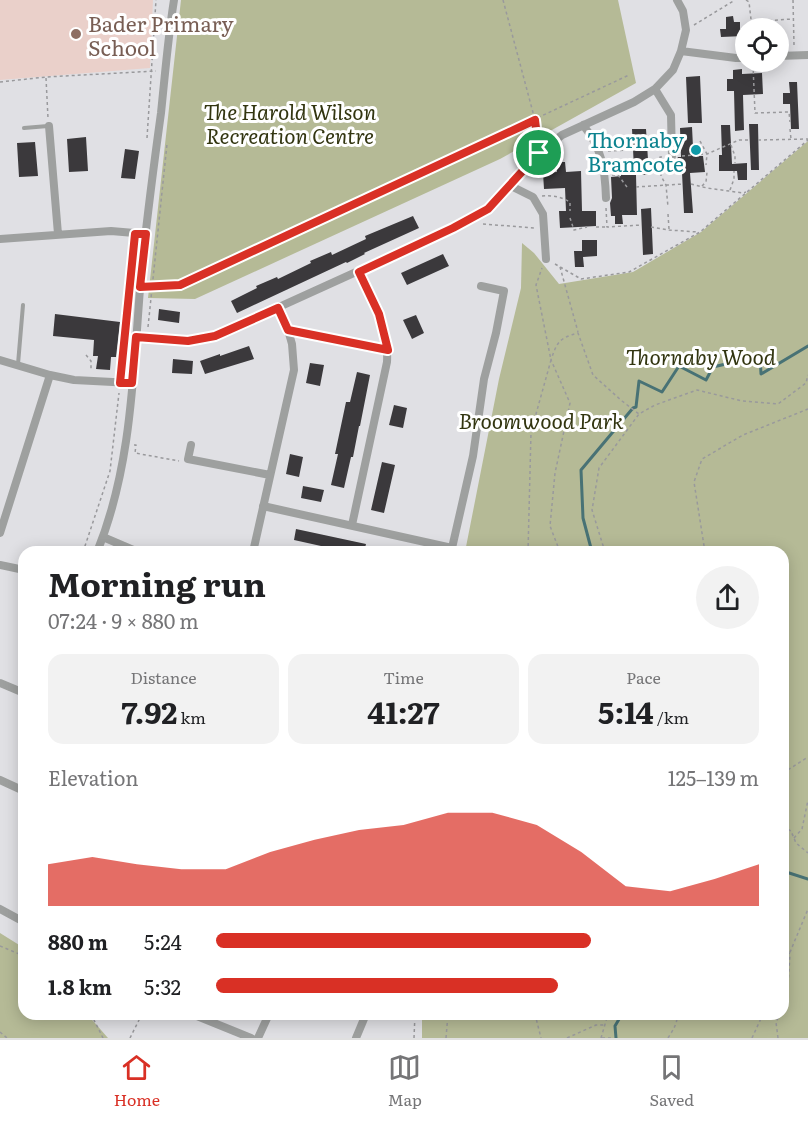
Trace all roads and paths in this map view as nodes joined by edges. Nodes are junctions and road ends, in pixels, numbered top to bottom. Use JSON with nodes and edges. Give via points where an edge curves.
{"nodes":[{"id":1,"x":156,"y":0,"type":"edge"},
{"id":2,"x":174,"y":0,"type":"edge"},
{"id":3,"x":503,"y":0,"type":"edge"},
{"id":4,"x":677,"y":0,"type":"edge"},
{"id":5,"x":735,"y":0,"type":"edge"},
{"id":6,"x":746,"y":0,"type":"edge"},
{"id":7,"x":793,"y":0,"type":"edge"},
{"id":8,"x":751,"y":18,"type":"edge"},
{"id":9,"x":789,"y":18,"type":"edge"},
{"id":10,"x":793,"y":18,"type":"junction"},
{"id":11,"x":686,"y":30,"type":"junction"},
{"id":12,"x":681,"y":51,"type":"junction"},
{"id":13,"x":789,"y":55,"type":"edge"},
{"id":14,"x":795,"y":55,"type":"junction"},
{"id":15,"x":808,"y":55,"type":"edge"},
{"id":16,"x":735,"y":58,"type":"edge"},
{"id":17,"x":521,"y":68,"type":"junction"},
{"id":18,"x":516,"y":69,"type":"dead end"},
{"id":19,"x":166,"y":70,"type":"junction"},
{"id":20,"x":151,"y":71,"type":"junction"},
{"id":21,"x":753,"y":72,"type":"edge"},
{"id":22,"x":629,"y":75,"type":"dead end"},
{"id":23,"x":46,"y":77,"type":"junction"},
{"id":24,"x":0,"y":82,"type":"edge"},
{"id":25,"x":655,"y":89,"type":"junction"},
{"id":26,"x":535,"y":120,"type":"junction"},
{"id":27,"x":790,"y":122,"type":"dead end"},
{"id":28,"x":583,"y":124,"type":"junction"},
{"id":29,"x":49,"y":126,"type":"junction"},
{"id":30,"x":24,"y":128,"type":"dead end"},
{"id":31,"x":790,"y":129,"type":"dead end"},
{"id":32,"x":168,"y":139,"type":"dead end"},
{"id":33,"x":791,"y":139,"type":"junction"},
{"id":34,"x":808,"y":139,"type":"edge"},
{"id":35,"x":750,"y":140,"type":"dead end"},
{"id":36,"x":758,"y":140,"type":"dead end"},
{"id":37,"x":700,"y":141,"type":"dead end"},
{"id":38,"x":147,"y":143,"type":"dead end"},
{"id":39,"x":730,"y":144,"type":"junction"},
{"id":40,"x":631,"y":150,"type":"dead end"},
{"id":41,"x":599,"y":152,"type":"junction"},
{"id":42,"x":539,"y":153,"type":"junction"},
{"id":43,"x":707,"y":154,"type":"junction"},
{"id":44,"x":672,"y":156,"type":"junction"},
{"id":45,"x":735,"y":164,"type":"dead end"},
{"id":46,"x":706,"y":165,"type":"dead end"},
{"id":47,"x":734,"y":171,"type":"dead end"},
{"id":48,"x":707,"y":172,"type":"dead end"},
{"id":49,"x":606,"y":175,"type":"junction"},
{"id":50,"x":682,"y":184,"type":"dead end"},
{"id":51,"x":691,"y":184,"type":"dead end"},
{"id":52,"x":509,"y":185,"type":"junction"},
{"id":53,"x":666,"y":185,"type":"junction"},
{"id":54,"x":627,"y":187,"type":"dead end"},
{"id":55,"x":636,"y":187,"type":"dead end"},
{"id":56,"x":702,"y":187,"type":"junction"},
{"id":57,"x":730,"y":191,"type":"junction"},
{"id":58,"x":747,"y":192,"type":"junction"},
{"id":59,"x":533,"y":197,"type":"junction"},
{"id":60,"x":606,"y":198,"type":"joint"},
{"id":61,"x":669,"y":207,"type":"dead end"},
{"id":62,"x":570,"y":211,"type":"dead end"},
{"id":63,"x":668,"y":214,"type":"dead end"},
{"id":64,"x":570,"y":218,"type":"dead end"},
{"id":65,"x":464,"y":222,"type":"junction"},
{"id":66,"x":642,"y":225,"type":"dead end"},
{"id":67,"x":651,"y":226,"type":"dead end"},
{"id":68,"x":587,"y":227,"type":"dead end"},
{"id":69,"x":596,"y":227,"type":"dead end"},
{"id":70,"x":607,"y":227,"type":"junction"},
{"id":71,"x":544,"y":229,"type":"junction"},
{"id":72,"x":669,"y":230,"type":"junction"},
{"id":73,"x":700,"y":232,"type":"junction"},
{"id":74,"x":58,"y":234,"type":"junction"},
{"id":75,"x":146,"y":234,"type":"junction"},
{"id":76,"x":0,"y":238,"type":"edge"},
{"id":77,"x":546,"y":259,"type":"junction"},
{"id":78,"x":560,"y":267,"type":"junction"},
{"id":79,"x":359,"y":272,"type":"junction"},
{"id":80,"x":131,"y":279,"type":"dead end"},
{"id":81,"x":152,"y":286,"type":"junction"},
{"id":82,"x":481,"y":286,"type":"dead end"},
{"id":83,"x":140,"y":287,"type":"junction"},
{"id":84,"x":23,"y":305,"type":"dead end"},
{"id":85,"x":278,"y":308,"type":"junction"},
{"id":86,"x":288,"y":330,"type":"junction"},
{"id":87,"x":578,"y":333,"type":"junction"},
{"id":88,"x":136,"y":337,"type":"junction"},
{"id":89,"x":147,"y":338,"type":"junction"},
{"id":90,"x":388,"y":350,"type":"junction"},
{"id":91,"x":86,"y":355,"type":"dead end"},
{"id":92,"x":0,"y":360,"type":"edge"},
{"id":93,"x":551,"y":360,"type":"junction"},
{"id":94,"x":18,"y":366,"type":"junction"},
{"id":95,"x":50,"y":375,"type":"junction"},
{"id":96,"x":808,"y":375,"type":"edge"},
{"id":97,"x":91,"y":381,"type":"junction"},
{"id":98,"x":120,"y":383,"type":"junction"},
{"id":99,"x":132,"y":383,"type":"junction"},
{"id":100,"x":808,"y":409,"type":"edge"},
{"id":101,"x":639,"y":414,"type":"junction"},
{"id":102,"x":191,"y":445,"type":"dead end"},
{"id":103,"x":132,"y":455,"type":"dead end"},
{"id":104,"x":188,"y":459,"type":"junction"},
{"id":105,"x":270,"y":475,"type":"junction"},
{"id":106,"x":263,"y":506,"type":"junction"},
{"id":107,"x":352,"y":525,"type":"junction"},
{"id":108,"x":0,"y":533,"type":"edge"},
{"id":109,"x":103,"y":537,"type":"junction"},
{"id":110,"x":84,"y":546,"type":"edge"},
{"id":111,"x":99,"y":546,"type":"edge"},
{"id":112,"x":124,"y":546,"type":"edge"},
{"id":113,"x":254,"y":546,"type":"edge"},
{"id":114,"x":437,"y":546,"type":"edge"},
{"id":115,"x":453,"y":546,"type":"edge"},
{"id":116,"x":528,"y":546,"type":"edge"},
{"id":117,"x":558,"y":546,"type":"edge"},
{"id":118,"x":603,"y":546,"type":"edge"},
{"id":119,"x":704,"y":546,"type":"edge"},
{"id":120,"x":0,"y":565,"type":"edge"},
{"id":121,"x":18,"y":569,"type":"edge"},
{"id":122,"x":0,"y":683,"type":"edge"},
{"id":123,"x":18,"y":690,"type":"edge"},
{"id":124,"x":808,"y":757,"type":"edge"},
{"id":125,"x":789,"y":769,"type":"edge"},
{"id":126,"x":0,"y":780,"type":"edge"},
{"id":127,"x":18,"y":788,"type":"edge"},
{"id":128,"x":808,"y":800,"type":"edge"},
{"id":129,"x":789,"y":830,"type":"edge"},
{"id":130,"x":794,"y":838,"type":"junction"},
{"id":131,"x":808,"y":853,"type":"edge"},
{"id":132,"x":0,"y":909,"type":"edge"},
{"id":133,"x":808,"y":909,"type":"edge"},
{"id":134,"x":18,"y":919,"type":"edge"},
{"id":135,"x":0,"y":946,"type":"edge"},
{"id":136,"x":18,"y":953,"type":"edge"},
{"id":137,"x":790,"y":954,"type":"joint"},
{"id":138,"x":789,"y":970,"type":"edge"},
{"id":139,"x":94,"y":1020,"type":"edge"},
{"id":140,"x":139,"y":1020,"type":"edge"},
{"id":141,"x":207,"y":1020,"type":"edge"},
{"id":142,"x":266,"y":1020,"type":"edge"},
{"id":143,"x":364,"y":1020,"type":"edge"},
{"id":144,"x":415,"y":1020,"type":"edge"},
{"id":145,"x":448,"y":1020,"type":"edge"},
{"id":146,"x":536,"y":1020,"type":"edge"},
{"id":147,"x":606,"y":1020,"type":"edge"},
{"id":148,"x":677,"y":1020,"type":"edge"},
{"id":149,"x":760,"y":1020,"type":"edge"},
{"id":150,"x":777,"y":1020,"type":"edge"},
{"id":151,"x":605,"y":1025,"type":"junction"},
{"id":152,"x":0,"y":1032,"type":"edge"},
{"id":153,"x":7,"y":1038,"type":"edge"},
{"id":154,"x":104,"y":1038,"type":"edge"},
{"id":155,"x":130,"y":1038,"type":"edge"},
{"id":156,"x":251,"y":1038,"type":"edge"},
{"id":157,"x":258,"y":1038,"type":"edge"},
{"id":158,"x":356,"y":1038,"type":"edge"},
{"id":159,"x":414,"y":1038,"type":"edge"},
{"id":160,"x":446,"y":1038,"type":"edge"},
{"id":161,"x":541,"y":1038,"type":"edge"},
{"id":162,"x":567,"y":1038,"type":"edge"},
{"id":163,"x":601,"y":1038,"type":"edge"},
{"id":164,"x":612,"y":1038,"type":"edge"},
{"id":165,"x":668,"y":1038,"type":"edge"},
{"id":166,"x":752,"y":1038,"type":"edge"},
{"id":167,"x":778,"y":1038,"type":"edge"}],
"edges":[{"from":1,"to":20,"type":"path"},
{"from":2,"to":19,"type":"street"},
{"from":3,"to":17,"type":"path"},
{"from":4,"to":11,"type":"street"},
{"from":5,"to":11,"type":"path"},
{"from":6,"to":8,"type":"path"},
{"from":7,"to":10,"type":"path"},
{"from":9,"to":10,"type":"path"},
{"from":10,"to":14,"type":"path"},
{"from":11,"to":12,"type":"street"},
{"from":12,"to":16,"type":"street"},
{"from":12,"to":25,"type":"street","via":[[673,70]]},
{"from":13,"to":14,"type":"street"},
{"from":14,"to":15,"type":"street"},
{"from":17,"to":18,"type":"path"},
{"from":17,"to":26,"type":"path"},
{"from":19,"to":20,"type":"path"},
{"from":19,"to":75,"type":"street"},
{"from":20,"to":23,"type":"path"},
{"from":20,"to":38,"type":"path"},
{"from":21,"to":27,"type":"path","via":[[755,113],[789,112]]},
{"from":22,"to":26,"type":"path"},
{"from":23,"to":24,"type":"path"},
{"from":23,"to":29,"type":"path"},
{"from":25,"to":28,"type":"street"},
{"from":25,"to":44,"type":"street","via":[[670,115]]},
{"from":26,"to":42,"type":"path"},
{"from":26,"to":81,"type":"path","via":[[180,285]]},
{"from":28,"to":41,"type":"street"},
{"from":28,"to":42,"type":"street"},
{"from":29,"to":30,"type":"lane"},
{"from":29,"to":74,"type":"street"},
{"from":31,"to":33,"type":"path"},
{"from":32,"to":81,"type":"path"},
{"from":33,"to":34,"type":"path"},
{"from":33,"to":36,"type":"path"},
{"from":34,"to":58,"type":"path"},
{"from":35,"to":39,"type":"path"},
{"from":37,"to":43,"type":"path"},
{"from":39,"to":43,"type":"path"},
{"from":39,"to":45,"type":"path"},
{"from":40,"to":41,"type":"path"},
{"from":41,"to":49,"type":"street"},
{"from":42,"to":52,"type":"street"},
{"from":43,"to":44,"type":"path"},
{"from":43,"to":46,"type":"path"},
{"from":44,"to":53,"type":"path","via":[[660,157],[661,176]]},
{"from":47,"to":57,"type":"path"},
{"from":48,"to":56,"type":"path"},
{"from":49,"to":54,"type":"path","via":[[618,176]]},
{"from":49,"to":60,"type":"street"},
{"from":50,"to":53,"type":"path"},
{"from":51,"to":56,"type":"path"},
{"from":52,"to":59,"type":"street"},
{"from":52,"to":65,"type":"street","via":[[488,209]]},
{"from":53,"to":55,"type":"path"},
{"from":53,"to":61,"type":"path"},
{"from":56,"to":57,"type":"path"},
{"from":57,"to":58,"type":"path"},
{"from":58,"to":73,"type":"path"},
{"from":59,"to":62,"type":"path","via":[[556,196],[570,202]]},
{"from":59,"to":71,"type":"street","via":[[543,214]]},
{"from":60,"to":70,"type":"path"},
{"from":63,"to":72,"type":"path"},
{"from":64,"to":68,"type":"path","via":[[574,230]]},
{"from":65,"to":71,"type":"path"},
{"from":65,"to":79,"type":"street"},
{"from":66,"to":70,"type":"path"},
{"from":67,"to":72,"type":"path"},
{"from":69,"to":70,"type":"path"},
{"from":71,"to":77,"type":"street"},
{"from":72,"to":73,"type":"path"},
{"from":73,"to":78,"type":"path","via":[[629,272],[581,279]]},
{"from":74,"to":75,"type":"street"},
{"from":74,"to":76,"type":"street"},
{"from":75,"to":83,"type":"street"},
{"from":77,"to":78,"type":"path"},
{"from":77,"to":93,"type":"path","via":[[536,285]]},
{"from":78,"to":87,"type":"path"},
{"from":79,"to":85,"type":"street"},
{"from":79,"to":90,"type":"street","via":[[379,314]]},
{"from":80,"to":98,"type":"path"},
{"from":81,"to":83,"type":"path"},
{"from":81,"to":89,"type":"path"},
{"from":82,"to":115,"type":"street","via":[[504,291]]},
{"from":83,"to":88,"type":"street"},
{"from":84,"to":94,"type":"lane"},
{"from":85,"to":86,"type":"street"},
{"from":85,"to":89,"type":"street","via":[[215,336],[188,341]]},
{"from":86,"to":90,"type":"path"},
{"from":86,"to":105,"type":"street","via":[[294,370]]},
{"from":87,"to":93,"type":"path","via":[[565,336],[556,344]]},
{"from":87,"to":101,"type":"path","via":[[593,375]]},
{"from":88,"to":89,"type":"street"},
{"from":88,"to":99,"type":"street"},
{"from":90,"to":107,"type":"street"},
{"from":91,"to":97,"type":"path","via":[[91,361]]},
{"from":92,"to":94,"type":"street"},
{"from":93,"to":116,"type":"path","via":[[531,432]]},
{"from":93,"to":117,"type":"path","via":[[570,403],[555,473],[550,526]]},
{"from":94,"to":95,"type":"street"},
{"from":95,"to":97,"type":"street"},
{"from":95,"to":108,"type":"street"},
{"from":96,"to":101,"type":"path","via":[[806,383],[778,404],[742,401],[697,390]]},
{"from":97,"to":98,"type":"street"},
{"from":98,"to":99,"type":"street"},
{"from":98,"to":110,"type":"path","via":[[110,471]]},
{"from":99,"to":109,"type":"street","via":[[119,480]]},
{"from":100,"to":119,"type":"path","via":[[743,435],[702,459],[694,482]]},
{"from":101,"to":118,"type":"path","via":[[599,468],[592,510]]},
{"from":102,"to":104,"type":"street"},
{"from":103,"to":104,"type":"path","via":[[136,445],[135,453],[179,462]]},
{"from":104,"to":105,"type":"street"},
{"from":105,"to":106,"type":"street"},
{"from":106,"to":107,"type":"street"},
{"from":106,"to":113,"type":"street"},
{"from":107,"to":114,"type":"street"},
{"from":109,"to":111,"type":"street"},
{"from":109,"to":112,"type":"street"},
{"from":120,"to":121,"type":"street"},
{"from":122,"to":123,"type":"street"},
{"from":124,"to":125,"type":"path"},
{"from":126,"to":127,"type":"street"},
{"from":128,"to":130,"type":"path","via":[[802,829]]},
{"from":129,"to":130,"type":"path"},
{"from":130,"to":131,"type":"path"},
{"from":132,"to":134,"type":"street"},
{"from":133,"to":137,"type":"path"},
{"from":135,"to":136,"type":"path"},
{"from":137,"to":138,"type":"path"},
{"from":139,"to":154,"type":"path"},
{"from":140,"to":155,"type":"path"},
{"from":141,"to":156,"type":"street"},
{"from":142,"to":157,"type":"street"},
{"from":143,"to":158,"type":"street"},
{"from":144,"to":159,"type":"path"},
{"from":145,"to":160,"type":"path"},
{"from":146,"to":161,"type":"path"},
{"from":147,"to":151,"type":"path"},
{"from":148,"to":165,"type":"path"},
{"from":149,"to":166,"type":"path"},
{"from":150,"to":167,"type":"path"},
{"from":151,"to":162,"type":"path"},
{"from":151,"to":163,"type":"path"},
{"from":152,"to":153,"type":"path"},
{"from":163,"to":164,"type":"path"}]}
